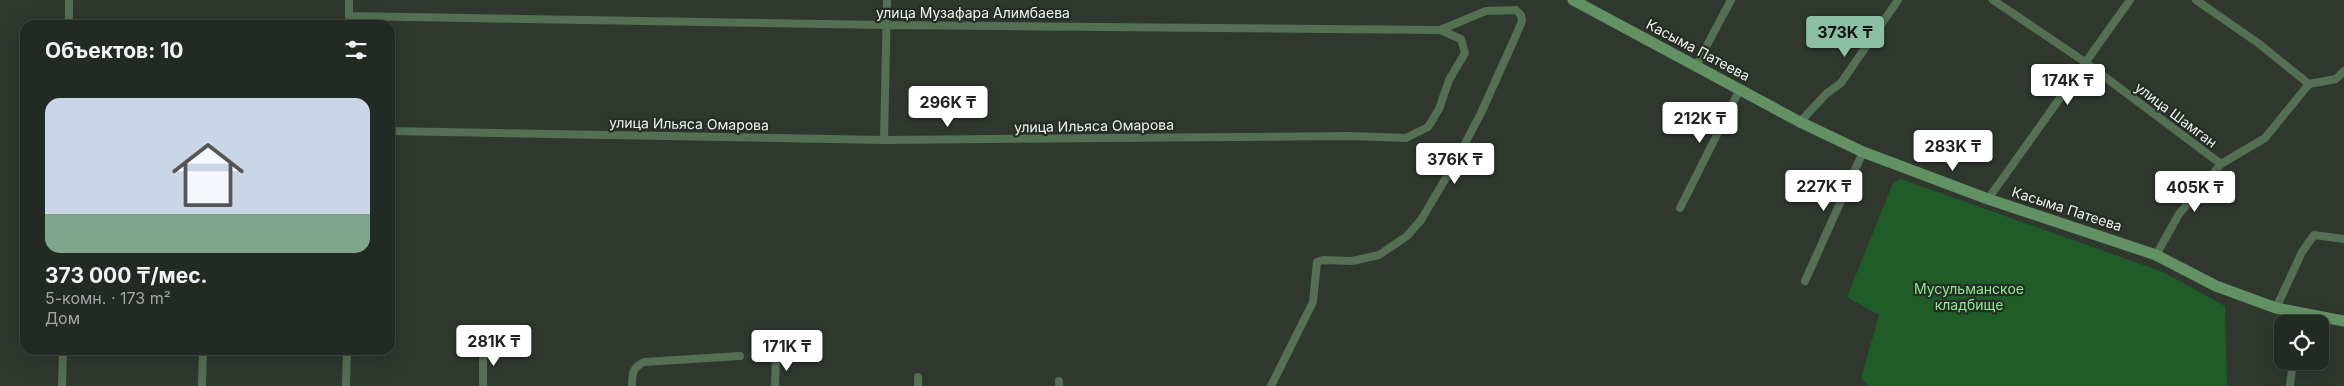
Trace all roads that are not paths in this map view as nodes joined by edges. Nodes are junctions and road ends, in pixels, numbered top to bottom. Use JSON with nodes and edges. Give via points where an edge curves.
{"nodes":[{"id":1,"x":69,"y":0,"type":"edge"},
{"id":2,"x":349,"y":0,"type":"edge"},
{"id":3,"x":887,"y":0,"type":"edge"},
{"id":4,"x":1573,"y":0,"type":"edge"},
{"id":5,"x":1731,"y":0,"type":"edge"},
{"id":6,"x":1898,"y":0,"type":"edge"},
{"id":7,"x":1992,"y":0,"type":"edge"},
{"id":8,"x":2130,"y":0,"type":"edge"},
{"id":9,"x":2196,"y":0,"type":"edge"},
{"id":10,"x":349,"y":16,"type":"junction"},
{"id":11,"x":69,"y":20,"type":"edge"},
{"id":12,"x":349,"y":20,"type":"edge"},
{"id":13,"x":885,"y":25,"type":"junction"},
{"id":14,"x":1440,"y":30,"type":"junction"},
{"id":15,"x":1461,"y":39,"type":"joint"},
{"id":16,"x":2085,"y":62,"type":"junction"},
{"id":17,"x":1696,"y":66,"type":"junction"},
{"id":18,"x":2344,"y":71,"type":"edge"},
{"id":19,"x":2309,"y":84,"type":"junction"},
{"id":20,"x":1740,"y":89,"type":"junction"},
{"id":21,"x":1800,"y":122,"type":"junction"},
{"id":22,"x":395,"y":131,"type":"edge"},
{"id":23,"x":884,"y":140,"type":"junction"},
{"id":24,"x":1863,"y":152,"type":"junction"},
{"id":25,"x":2221,"y":164,"type":"junction"},
{"id":26,"x":1988,"y":199,"type":"junction"},
{"id":27,"x":1680,"y":208,"type":"dead end"},
{"id":28,"x":2344,"y":239,"type":"edge"},
{"id":29,"x":2156,"y":254,"type":"junction"},
{"id":30,"x":1805,"y":282,"type":"dead end"},
{"id":31,"x":2276,"y":308,"type":"junction"},
{"id":32,"x":2292,"y":315,"type":"edge"},
{"id":33,"x":2329,"y":320,"type":"edge"},
{"id":34,"x":2344,"y":321,"type":"edge"},
{"id":35,"x":483,"y":348,"type":"dead end"},
{"id":36,"x":63,"y":355,"type":"edge"},
{"id":37,"x":203,"y":355,"type":"edge"},
{"id":38,"x":347,"y":355,"type":"edge"},
{"id":39,"x":740,"y":356,"type":"dead end"},
{"id":40,"x":776,"y":358,"type":"dead end"},
{"id":41,"x":2292,"y":370,"type":"edge"},
{"id":42,"x":918,"y":377,"type":"dead end"},
{"id":43,"x":62,"y":386,"type":"edge"},
{"id":44,"x":202,"y":386,"type":"edge"},
{"id":45,"x":346,"y":386,"type":"edge"},
{"id":46,"x":483,"y":386,"type":"edge"},
{"id":47,"x":632,"y":386,"type":"edge"},
{"id":48,"x":775,"y":386,"type":"edge"},
{"id":49,"x":918,"y":386,"type":"edge"},
{"id":50,"x":1271,"y":386,"type":"edge"},
{"id":51,"x":2290,"y":386,"type":"edge"}],
"edges":[{"from":1,"to":11,"type":"street"},
{"from":2,"to":10,"type":"street"},
{"from":3,"to":13,"type":"street"},
{"from":4,"to":17,"type":"main road","name":"Касыма Патеева"},
{"from":5,"to":17,"type":"street"},
{"from":6,"to":21,"type":"street","via":[[1841,83]]},
{"from":7,"to":16,"type":"street","name":"улица Шамган"},
{"from":8,"to":16,"type":"street"},
{"from":9,"to":19,"type":"street","via":[[2258,42]]},
{"from":10,"to":12,"type":"street"},
{"from":10,"to":13,"type":"street","name":"улица Музафара Алимбаева"},
{"from":13,"to":14,"type":"street","name":"улица Музафара Алимбаева"},
{"from":13,"to":23,"type":"street"},
{"from":14,"to":15,"type":"street","name":"улица Музафара Алимбаева"},
{"from":14,"to":50,"type":"street","via":[[1486,11],[1516,10],[1522,21],[1481,113],[1421,220],[1407,236],[1379,255],[1352,261],[1317,262],[1313,302]]},
{"from":15,"to":23,"type":"street","name":"улица Ильяса Омарова","via":[[1465,53],[1449,80],[1439,109],[1428,127],[1406,138]]},
{"from":16,"to":25,"type":"street","name":"улица Шамган"},
{"from":16,"to":26,"type":"street"},
{"from":17,"to":20,"type":"main road","name":"Касыма Патеева"},
{"from":18,"to":19,"type":"street","via":[[2336,79]]},
{"from":19,"to":25,"type":"street","via":[[2265,138]]},
{"from":20,"to":21,"type":"main road","name":"Касыма Патеева"},
{"from":20,"to":27,"type":"street"},
{"from":21,"to":24,"type":"main road","name":"Касыма Патеева"},
{"from":22,"to":23,"type":"street","name":"улица Ильяса Омарова"},
{"from":24,"to":26,"type":"main road","name":"Касыма Патеева"},
{"from":24,"to":30,"type":"street"},
{"from":25,"to":29,"type":"street","via":[[2179,214]]},
{"from":26,"to":29,"type":"main road","name":"Касыма Патеева"},
{"from":28,"to":31,"type":"street","via":[[2314,235],[2302,252]]},
{"from":29,"to":31,"type":"main road","name":"Касыма Патеева","via":[[2216,286]]},
{"from":31,"to":32,"type":"main road","name":"Касыма Патеева"},
{"from":33,"to":34,"type":"main road","name":"Касыма Патеева"},
{"from":35,"to":46,"type":"street"},
{"from":36,"to":43,"type":"street"},
{"from":37,"to":44,"type":"street"},
{"from":38,"to":45,"type":"street"},
{"from":39,"to":47,"type":"street","via":[[644,362],[636,366],[632,374]]},
{"from":40,"to":48,"type":"street"},
{"from":41,"to":51,"type":"street"},
{"from":42,"to":49,"type":"street"}]}
